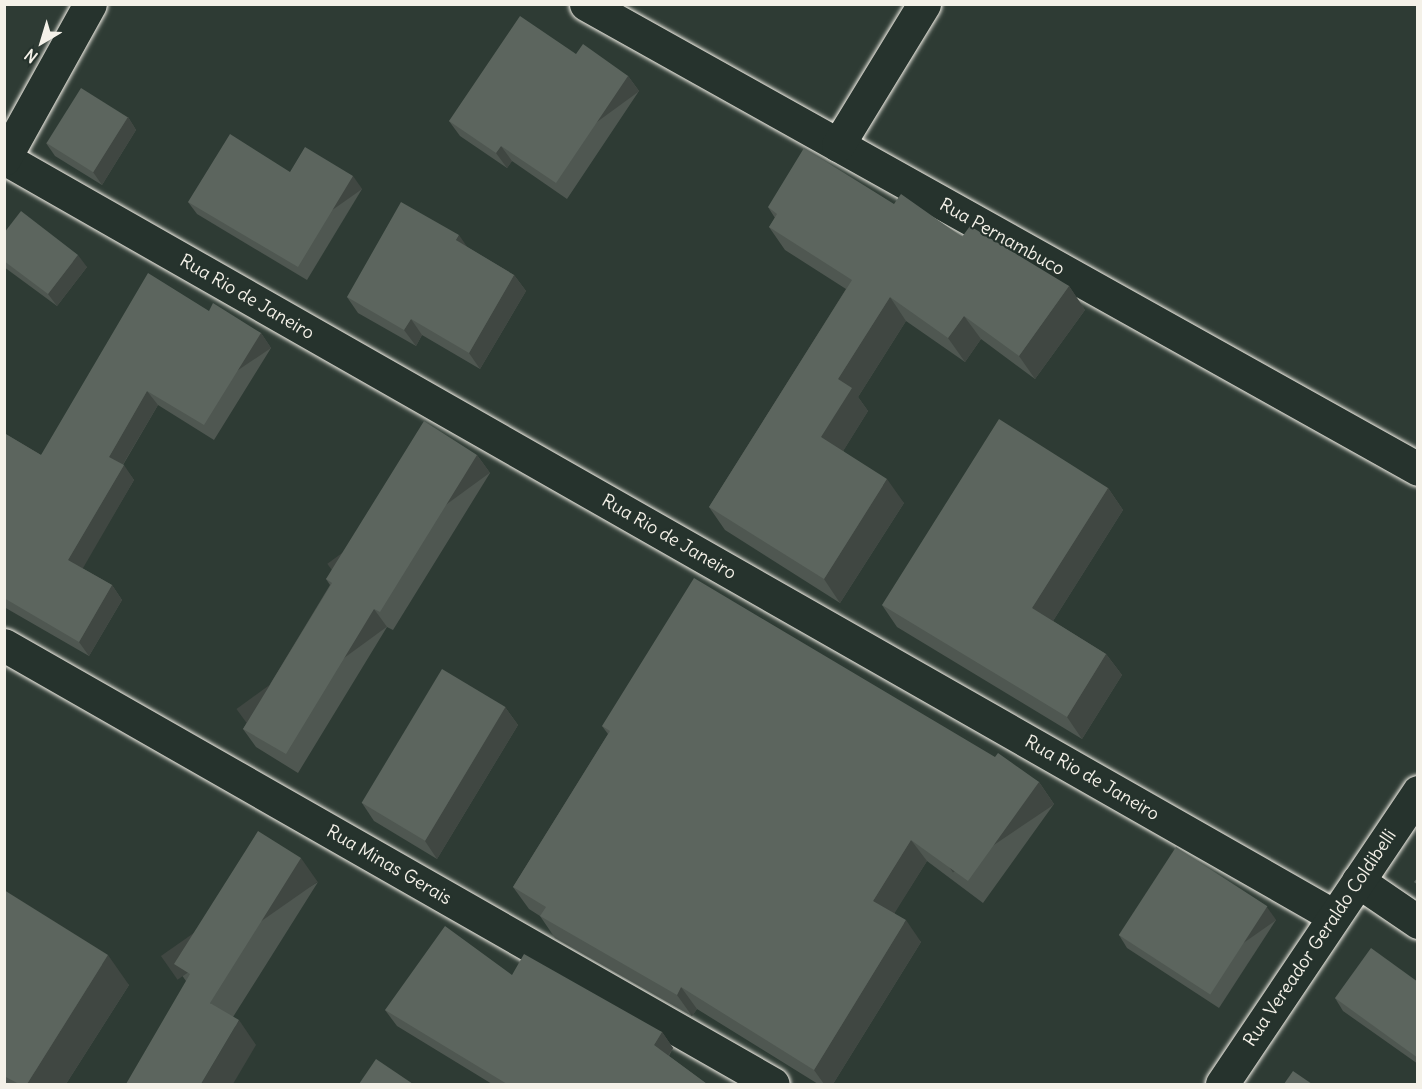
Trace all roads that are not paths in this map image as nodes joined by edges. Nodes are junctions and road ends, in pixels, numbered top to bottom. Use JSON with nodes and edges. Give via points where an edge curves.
{"nodes":[{"id":1,"x":90,"y":4,"type":"edge"},
{"id":2,"x":586,"y":4,"type":"edge"},
{"id":3,"x":924,"y":4,"type":"edge"},
{"id":4,"x":837,"y":145,"type":"junction"},
{"id":5,"x":5,"y":159,"type":"edge"},
{"id":6,"x":1418,"y":469,"type":"edge"},
{"id":7,"x":4,"y":645,"type":"edge"},
{"id":8,"x":1418,"y":792,"type":"edge"},
{"id":9,"x":1358,"y":881,"type":"junction"},
{"id":10,"x":1334,"y":916,"type":"junction"},
{"id":11,"x":1418,"y":922,"type":"edge"},
{"id":12,"x":773,"y":1084,"type":"edge"},
{"id":13,"x":1222,"y":1084,"type":"edge"}],
"edges":[{"from":1,"to":5,"type":"street"},
{"from":2,"to":4,"type":"street","name":"Rua Pernambuco"},
{"from":3,"to":4,"type":"street"},
{"from":4,"to":6,"type":"street","name":"Rua Pernambuco"},
{"from":5,"to":10,"type":"street","name":"Rua Rio de Janeiro"},
{"from":7,"to":12,"type":"street","name":"Rua Minas Gerais"},
{"from":8,"to":9,"type":"street","name":"Rua Vereador Geraldo Coldibelli"},
{"from":9,"to":10,"type":"street","name":"Rua Vereador Geraldo Coldibelli"},
{"from":9,"to":11,"type":"street"},
{"from":10,"to":13,"type":"street","name":"Rua Vereador Geraldo Coldibelli"}]}
